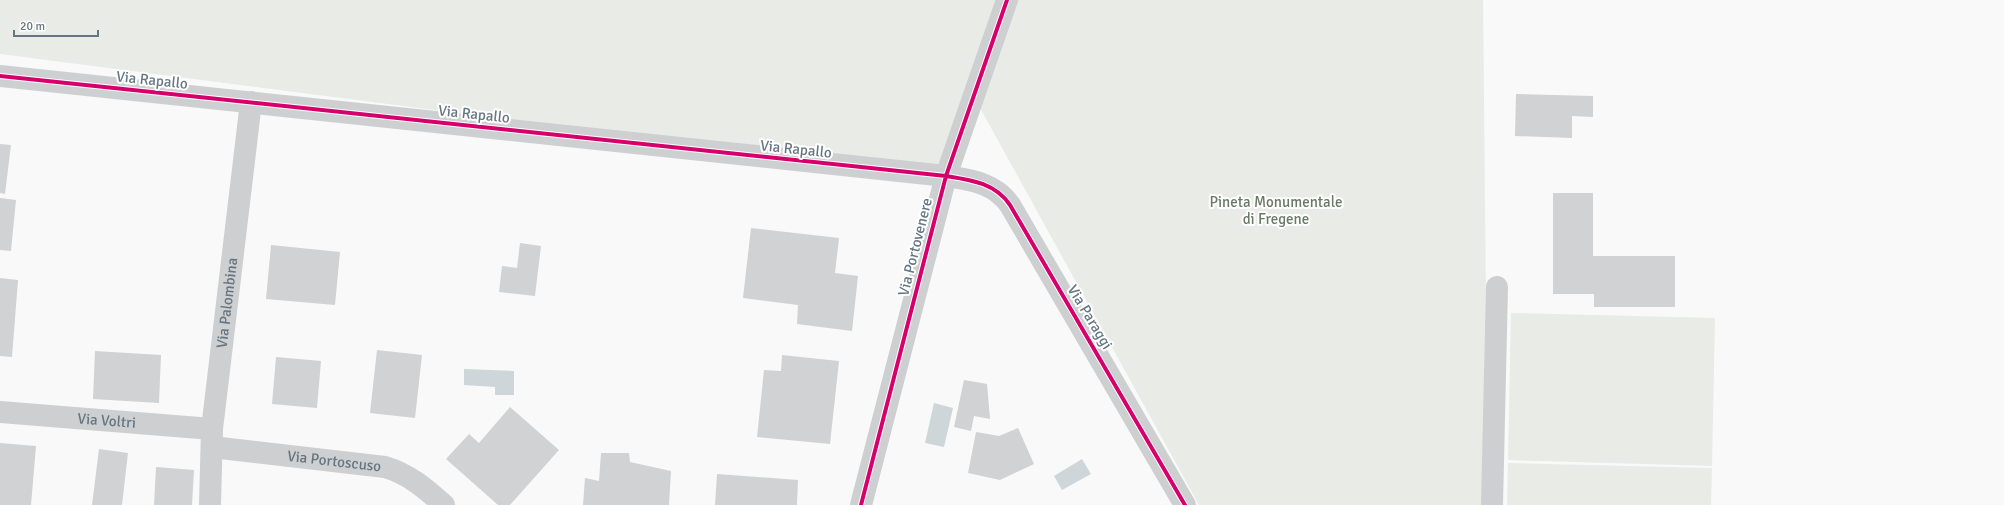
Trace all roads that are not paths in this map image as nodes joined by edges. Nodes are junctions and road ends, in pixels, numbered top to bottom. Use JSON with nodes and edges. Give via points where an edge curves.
{"nodes":[{"id":1,"x":1007,"y":0,"type":"edge"},
{"id":2,"x":0,"y":76,"type":"edge"},
{"id":3,"x":251,"y":102,"type":"junction"},
{"id":4,"x":946,"y":176,"type":"junction"},
{"id":5,"x":1497,"y":287,"type":"dead end"},
{"id":6,"x":0,"y":412,"type":"edge"},
{"id":7,"x":212,"y":438,"type":"junction"},
{"id":8,"x":210,"y":505,"type":"edge"},
{"id":9,"x":444,"y":505,"type":"edge"},
{"id":10,"x":861,"y":505,"type":"edge"},
{"id":11,"x":1185,"y":505,"type":"edge"},
{"id":12,"x":1492,"y":505,"type":"edge"}],
"edges":[{"from":1,"to":4,"type":"street","name":"Via Portovenere"},
{"from":2,"to":3,"type":"street","name":"Via Rapallo"},
{"from":3,"to":4,"type":"street","name":"Via Rapallo"},
{"from":3,"to":7,"type":"street","name":"Via Palombina"},
{"from":4,"to":10,"type":"street","name":"Via Portovenere"},
{"from":4,"to":11,"type":"street","name":"Via Paraggi","via":[[980,182],[1007,200]]},
{"from":5,"to":12,"type":"street"},
{"from":6,"to":7,"type":"street","name":"Via Voltri"},
{"from":7,"to":8,"type":"street","name":"Via Palombina"},
{"from":7,"to":9,"type":"street","name":"Via Portoscuso","via":[[385,467],[415,481]]}]}
